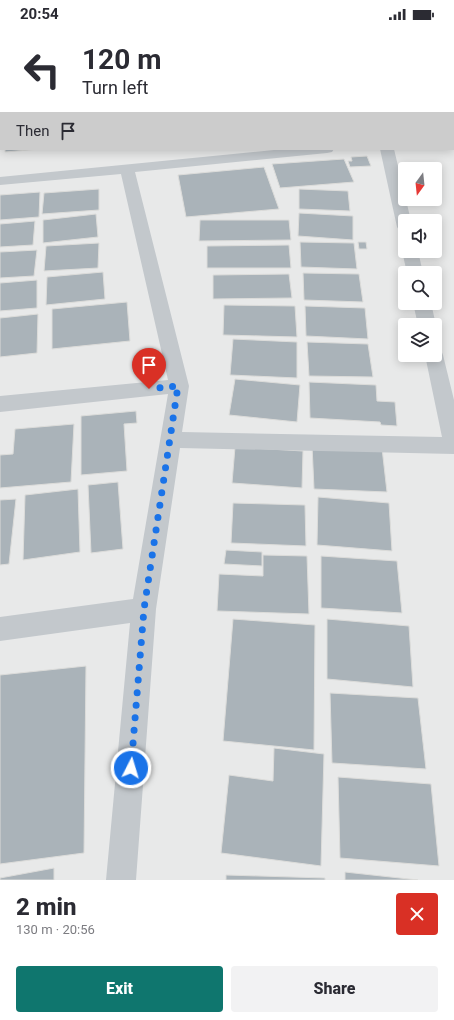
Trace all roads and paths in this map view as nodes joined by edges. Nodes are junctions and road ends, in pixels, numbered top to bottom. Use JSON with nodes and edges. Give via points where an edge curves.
{"nodes":[{"id":1,"x":317,"y":150,"type":"edge"},
{"id":2,"x":387,"y":150,"type":"edge"},
{"id":3,"x":127,"y":169,"type":"junction"},
{"id":4,"x":0,"y":181,"type":"edge"},
{"id":5,"x":402,"y":214,"type":"edge"},
{"id":6,"x":436,"y":362,"type":"edge"},
{"id":7,"x":178,"y":386,"type":"junction"},
{"id":8,"x":0,"y":404,"type":"edge"},
{"id":9,"x":170,"y":440,"type":"junction"},
{"id":10,"x":454,"y":444,"type":"edge"},
{"id":11,"x":144,"y":609,"type":"junction"},
{"id":12,"x":0,"y":629,"type":"edge"},
{"id":13,"x":121,"y":880,"type":"edge"}],
"edges":[{"from":1,"to":3,"type":"street"},
{"from":2,"to":5,"type":"street"},
{"from":3,"to":4,"type":"street"},
{"from":3,"to":7,"type":"street"},
{"from":6,"to":10,"type":"street"},
{"from":7,"to":8,"type":"street"},
{"from":7,"to":9,"type":"street"},
{"from":9,"to":10,"type":"street"},
{"from":9,"to":11,"type":"street"},
{"from":11,"to":12,"type":"street"},
{"from":11,"to":13,"type":"street"}]}
